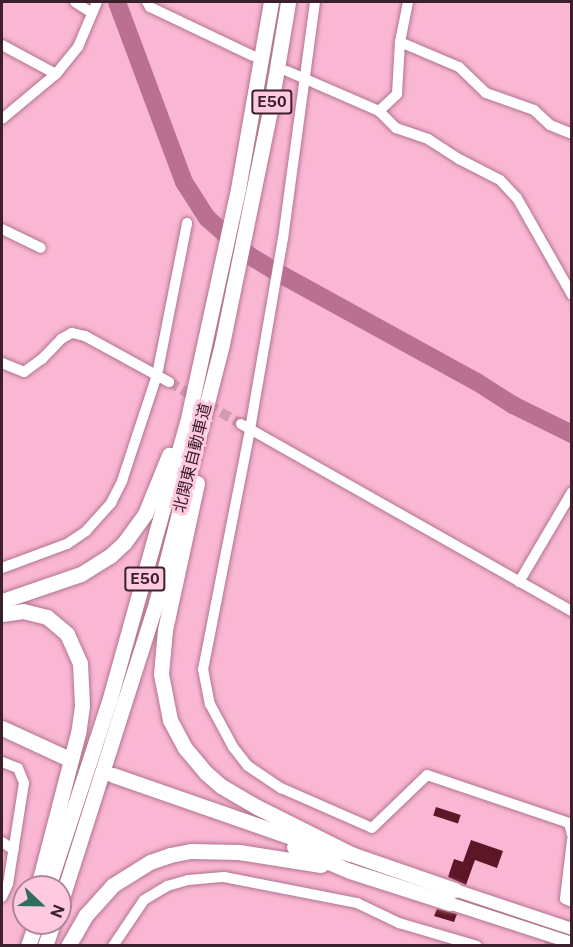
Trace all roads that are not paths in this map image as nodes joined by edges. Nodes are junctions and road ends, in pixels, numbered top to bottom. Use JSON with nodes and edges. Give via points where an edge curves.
{"nodes":[{"id":1,"x":75,"y":2,"type":"edge"},
{"id":2,"x":97,"y":2,"type":"edge"},
{"id":3,"x":147,"y":2,"type":"edge"},
{"id":4,"x":271,"y":2,"type":"edge"},
{"id":5,"x":288,"y":2,"type":"edge"},
{"id":6,"x":315,"y":2,"type":"edge"},
{"id":7,"x":408,"y":2,"type":"edge"},
{"id":8,"x":92,"y":13,"type":"junction"},
{"id":9,"x":400,"y":42,"type":"junction"},
{"id":10,"x":2,"y":45,"type":"edge"},
{"id":11,"x":253,"y":56,"type":"dead end"},
{"id":12,"x":287,"y":71,"type":"dead end"},
{"id":13,"x":56,"y":74,"type":"junction"},
{"id":14,"x":305,"y":79,"type":"junction"},
{"id":15,"x":379,"y":111,"type":"junction"},
{"id":16,"x":2,"y":119,"type":"edge"},
{"id":17,"x":572,"y":134,"type":"edge"},
{"id":18,"x":187,"y":223,"type":"dead end"},
{"id":19,"x":2,"y":229,"type":"edge"},
{"id":20,"x":41,"y":248,"type":"dead end"},
{"id":21,"x":222,"y":266,"type":"junction"},
{"id":22,"x":572,"y":295,"type":"edge"},
{"id":23,"x":222,"y":344,"type":"junction"},
{"id":24,"x":2,"y":363,"type":"edge"},
{"id":25,"x":157,"y":375,"type":"junction"},
{"id":26,"x":169,"y":382,"type":"tunnel mouth"},
{"id":27,"x":245,"y":427,"type":"junction"},
{"id":28,"x":572,"y":492,"type":"edge"},
{"id":29,"x":2,"y":568,"type":"edge"},
{"id":30,"x":519,"y":582,"type":"junction"},
{"id":31,"x":2,"y":601,"type":"edge"},
{"id":32,"x":572,"y":611,"type":"edge"},
{"id":33,"x":2,"y":614,"type":"edge"},
{"id":34,"x":2,"y":728,"type":"edge"},
{"id":35,"x":2,"y":738,"type":"edge"},
{"id":36,"x":2,"y":762,"type":"edge"},
{"id":37,"x":572,"y":838,"type":"edge"},
{"id":38,"x":2,"y":842,"type":"edge"},
{"id":39,"x":14,"y":850,"type":"junction"},
{"id":40,"x":351,"y":854,"type":"junction"},
{"id":41,"x":350,"y":871,"type":"junction"},
{"id":42,"x":41,"y":875,"type":"edge"},
{"id":43,"x":52,"y":875,"type":"edge"},
{"id":44,"x":70,"y":875,"type":"edge"},
{"id":45,"x":452,"y":896,"type":"junction"},
{"id":46,"x":2,"y":897,"type":"edge"},
{"id":47,"x":572,"y":902,"type":"edge"},
{"id":48,"x":572,"y":929,"type":"edge"},
{"id":49,"x":572,"y":943,"type":"edge"},
{"id":50,"x":68,"y":945,"type":"edge"},
{"id":51,"x":113,"y":945,"type":"edge"},
{"id":52,"x":477,"y":945,"type":"edge"}],
"edges":[{"from":1,"to":8,"type":"street"},
{"from":2,"to":8,"type":"street"},
{"from":3,"to":11,"type":"street","via":[[150,7]]},
{"from":4,"to":21,"type":"highway","name":"北関東自動車道","number":"E50"},
{"from":5,"to":23,"type":"highway","name":"北関東自動車道","number":"E50","via":[[253,201]]},
{"from":6,"to":14,"type":"street"},
{"from":7,"to":9,"type":"street"},
{"from":8,"to":13,"type":"street","via":[[78,46]]},
{"from":9,"to":15,"type":"street","via":[[397,94]]},
{"from":9,"to":17,"type":"street","via":[[459,67],[486,93],[534,110],[550,125]]},
{"from":10,"to":13,"type":"street"},
{"from":12,"to":14,"type":"street"},
{"from":13,"to":16,"type":"street"},
{"from":14,"to":15,"type":"street"},
{"from":14,"to":27,"type":"street","via":[[283,238]]},
{"from":15,"to":22,"type":"street","via":[[396,128],[428,139],[500,180],[517,198]]},
{"from":18,"to":25,"type":"street"},
{"from":19,"to":20,"type":"street"},
{"from":21,"to":31,"type":"highway","via":[[168,457],[145,514],[124,543],[97,566],[63,582]]},
{"from":21,"to":43,"type":"highway","name":"北関東自動車道","number":"E50","via":[[163,514],[110,698]]},
{"from":23,"to":40,"type":"highway","via":[[209,429],[165,630],[161,674],[166,705],[185,748],[221,786]]},
{"from":23,"to":44,"type":"highway","name":"北関東自動車道","number":"E50","via":[[156,603]]},
{"from":24,"to":25,"type":"street","via":[[24,372],[72,333],[85,336]]},
{"from":25,"to":26,"type":"street"},
{"from":25,"to":29,"type":"street","via":[[122,481],[97,520],[67,544]]},
{"from":27,"to":30,"type":"street"},
{"from":27,"to":37,"type":"street","via":[[203,669],[210,704],[243,760],[281,789],[372,828],[427,775],[569,823]]},
{"from":28,"to":30,"type":"street"},
{"from":30,"to":32,"type":"street"},
{"from":33,"to":42,"type":"highway","via":[[23,610],[57,623],[75,647],[80,663],[82,706],[78,733]]},
{"from":34,"to":35,"type":"highway","via":[[64,761]]},
{"from":36,"to":39,"type":"street","via":[[18,768],[24,783]]},
{"from":37,"to":47,"type":"street","via":[[565,899]]},
{"from":38,"to":39,"type":"street"},
{"from":39,"to":46,"type":"street"},
{"from":40,"to":41,"type":"highway","via":[[112,779]]},
{"from":40,"to":45,"type":"highway"},
{"from":41,"to":45,"type":"highway"},
{"from":41,"to":50,"type":"highway","via":[[239,852],[191,851],[170,855],[150,862],[113,885],[86,915]]},
{"from":45,"to":48,"type":"main road"},
{"from":45,"to":49,"type":"main road"},
{"from":51,"to":52,"type":"street","via":[[144,900],[167,886],[224,877],[357,903],[399,923]]}]}
